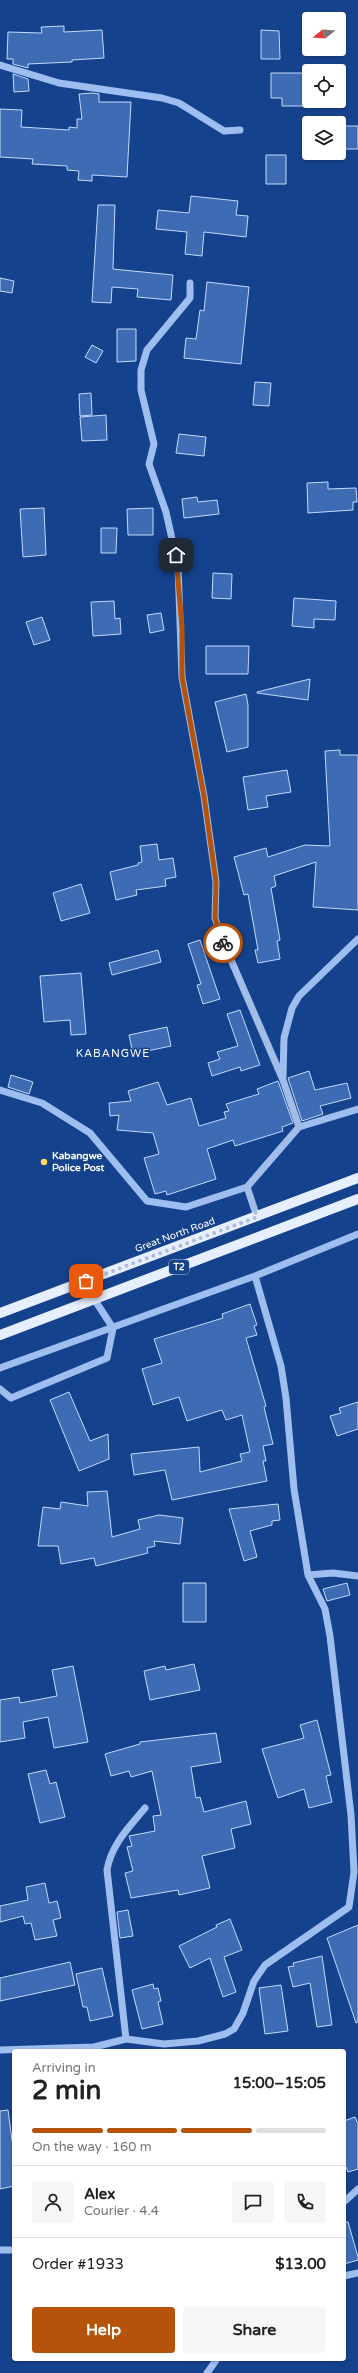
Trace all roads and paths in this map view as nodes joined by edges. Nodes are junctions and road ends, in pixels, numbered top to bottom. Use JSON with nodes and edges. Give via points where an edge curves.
{"nodes":[{"id":1,"x":0,"y":65,"type":"edge"},
{"id":2,"x":240,"y":130,"type":"dead end"},
{"id":3,"x":190,"y":283,"type":"dead end"},
{"id":4,"x":358,"y":939,"type":"edge"},
{"id":5,"x":283,"y":1080,"type":"junction"},
{"id":6,"x":0,"y":1090,"type":"edge"},
{"id":7,"x":358,"y":1109,"type":"edge"},
{"id":8,"x":299,"y":1127,"type":"junction"},
{"id":9,"x":358,"y":1178,"type":"edge"},
{"id":10,"x":247,"y":1187,"type":"junction"},
{"id":11,"x":358,"y":1199,"type":"edge"},
{"id":12,"x":257,"y":1217,"type":"junction"},
{"id":13,"x":358,"y":1234,"type":"edge"},
{"id":14,"x":256,"y":1276,"type":"junction"},
{"id":15,"x":94,"y":1299,"type":"junction"},
{"id":16,"x":0,"y":1313,"type":"edge"},
{"id":17,"x":113,"y":1328,"type":"junction"},
{"id":18,"x":0,"y":1335,"type":"edge"},
{"id":19,"x":0,"y":1368,"type":"edge"},
{"id":20,"x":0,"y":1389,"type":"edge"},
{"id":21,"x":308,"y":1575,"type":"junction"},
{"id":22,"x":358,"y":1576,"type":"edge"},
{"id":23,"x":145,"y":1808,"type":"dead end"},
{"id":24,"x":126,"y":2039,"type":"junction"},
{"id":25,"x":31,"y":2049,"type":"edge"},
{"id":26,"x":0,"y":2050,"type":"edge"},
{"id":27,"x":12,"y":2050,"type":"edge"},
{"id":28,"x":358,"y":2189,"type":"edge"},
{"id":29,"x":346,"y":2200,"type":"edge"},
{"id":30,"x":0,"y":2250,"type":"edge"},
{"id":31,"x":12,"y":2250,"type":"edge"},
{"id":32,"x":358,"y":2273,"type":"edge"},
{"id":33,"x":346,"y":2276,"type":"edge"},
{"id":34,"x":215,"y":2361,"type":"edge"},
{"id":35,"x":207,"y":2373,"type":"edge"}],
"edges":[{"from":1,"to":2,"type":"street","via":[[59,83],[162,98],[178,103],[224,131]]},
{"from":3,"to":5,"type":"street","via":[[190,298],[147,350],[141,370],[141,390],[154,444],[149,464],[166,512],[178,566],[182,677],[204,796],[216,882],[215,918]]},
{"from":4,"to":5,"type":"street","via":[[299,996],[292,1008],[284,1038]]},
{"from":5,"to":8,"type":"street"},
{"from":6,"to":10,"type":"street","via":[[42,1103],[90,1133],[147,1201],[186,1207]]},
{"from":7,"to":8,"type":"street"},
{"from":8,"to":10,"type":"street"},
{"from":9,"to":12,"type":"main road","name":"Great North Road","number":"T2"},
{"from":10,"to":12,"type":"street"},
{"from":11,"to":15,"type":"main road","number":"T2"},
{"from":12,"to":16,"type":"main road","name":"Great North Road","number":"T2"},
{"from":13,"to":14,"type":"street"},
{"from":14,"to":17,"type":"street"},
{"from":14,"to":21,"type":"street","via":[[281,1366],[294,1489]]},
{"from":15,"to":17,"type":"street"},
{"from":15,"to":18,"type":"main road","number":"T2"},
{"from":17,"to":19,"type":"street"},
{"from":17,"to":20,"type":"street","via":[[106,1358],[11,1398]]},
{"from":21,"to":22,"type":"street","via":[[332,1573]]},
{"from":21,"to":24,"type":"street","via":[[325,1609],[330,1636],[351,1815],[354,1872],[349,1906],[265,1965],[254,1981],[243,2013],[234,2029],[205,2039],[164,2044]]},
{"from":23,"to":24,"type":"street","via":[[113,1849],[107,1870]]},
{"from":24,"to":25,"type":"street","via":[[94,2047]]},
{"from":26,"to":27,"type":"street"},
{"from":28,"to":29,"type":"street"},
{"from":30,"to":31,"type":"street"},
{"from":32,"to":33,"type":"street"},
{"from":34,"to":35,"type":"street"}]}
